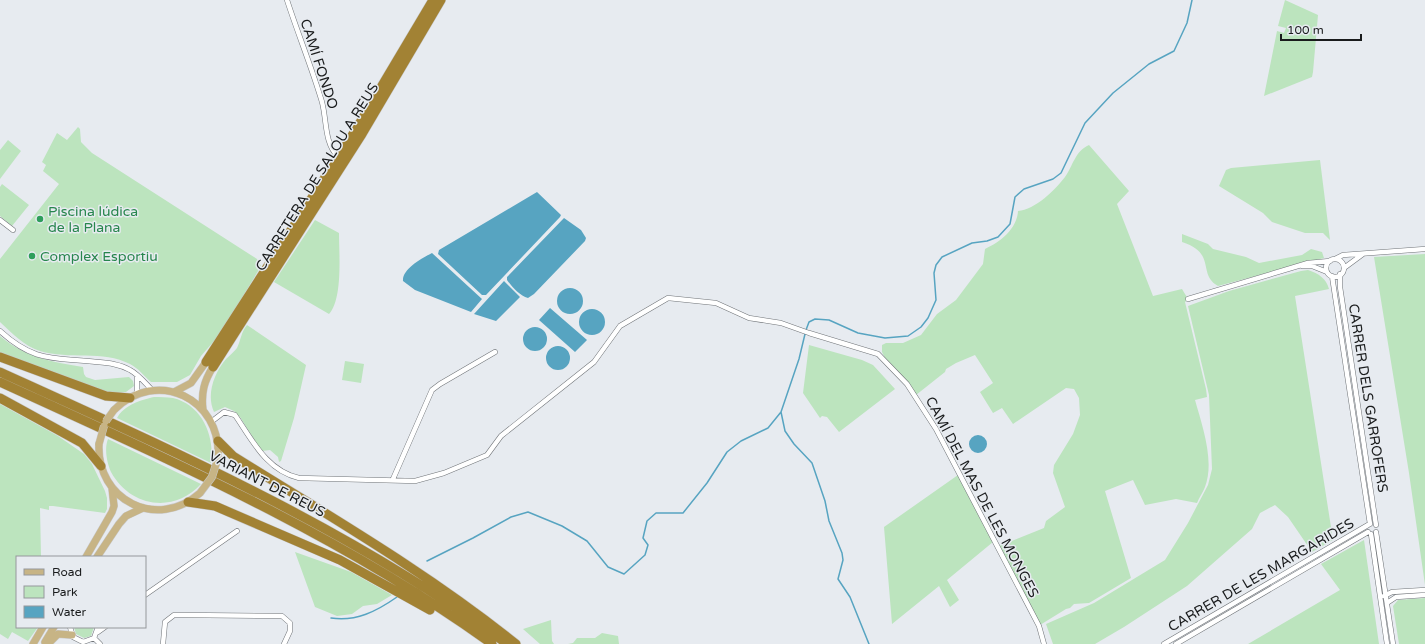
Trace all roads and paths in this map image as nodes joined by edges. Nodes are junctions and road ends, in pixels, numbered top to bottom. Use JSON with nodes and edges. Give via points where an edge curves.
{"nodes":[{"id":1,"x":287,"y":0,"type":"edge"},
{"id":2,"x":433,"y":0,"type":"edge"},
{"id":3,"x":441,"y":0,"type":"edge"},
{"id":4,"x":338,"y":157,"type":"junction"},
{"id":5,"x":0,"y":220,"type":"edge"},
{"id":6,"x":13,"y":230,"type":"dead end"},
{"id":7,"x":1425,"y":249,"type":"edge"},
{"id":8,"x":1365,"y":254,"type":"junction"},
{"id":9,"x":1332,"y":260,"type":"junction"},
{"id":10,"x":1298,"y":266,"type":"junction"},
{"id":11,"x":1344,"y":268,"type":"junction"},
{"id":12,"x":1328,"y":272,"type":"junction"},
{"id":13,"x":1340,"y":274,"type":"junction"},
{"id":14,"x":1332,"y":276,"type":"junction"},
{"id":15,"x":1188,"y":299,"type":"dead end"},
{"id":16,"x":0,"y":331,"type":"edge"},
{"id":17,"x":495,"y":352,"type":"dead end"},
{"id":18,"x":0,"y":358,"type":"edge"},
{"id":19,"x":210,"y":365,"type":"junction"},
{"id":20,"x":0,"y":372,"type":"edge"},
{"id":21,"x":137,"y":377,"type":"junction"},
{"id":22,"x":0,"y":382,"type":"edge"},
{"id":23,"x":152,"y":391,"type":"junction"},
{"id":24,"x":174,"y":392,"type":"junction"},
{"id":25,"x":134,"y":396,"type":"junction"},
{"id":26,"x":0,"y":398,"type":"edge"},
{"id":27,"x":202,"y":410,"type":"junction"},
{"id":28,"x":211,"y":422,"type":"junction"},
{"id":29,"x":218,"y":441,"type":"junction"},
{"id":30,"x":101,"y":466,"type":"junction"},
{"id":31,"x":393,"y":479,"type":"junction"},
{"id":32,"x":112,"y":488,"type":"junction"},
{"id":33,"x":188,"y":502,"type":"junction"},
{"id":34,"x":143,"y":508,"type":"junction"},
{"id":35,"x":1369,"y":524,"type":"junction"},
{"id":36,"x":1376,"y":525,"type":"junction"},
{"id":37,"x":237,"y":531,"type":"dead end"},
{"id":38,"x":1372,"y":533,"type":"junction"},
{"id":39,"x":87,"y":556,"type":"edge"},
{"id":40,"x":98,"y":556,"type":"edge"},
{"id":41,"x":1425,"y":590,"type":"edge"},
{"id":42,"x":146,"y":594,"type":"edge"},
{"id":43,"x":1425,"y":595,"type":"edge"},
{"id":44,"x":1386,"y":596,"type":"junction"},
{"id":45,"x":1380,"y":597,"type":"junction"},
{"id":46,"x":1387,"y":603,"type":"junction"},
{"id":47,"x":42,"y":628,"type":"edge"},
{"id":48,"x":53,"y":628,"type":"edge"},
{"id":49,"x":70,"y":628,"type":"edge"},
{"id":50,"x":98,"y":629,"type":"edge"},
{"id":51,"x":94,"y":638,"type":"junction"},
{"id":52,"x":75,"y":639,"type":"edge"},
{"id":53,"x":86,"y":643,"type":"edge"},
{"id":54,"x":33,"y":644,"type":"edge"},
{"id":55,"x":44,"y":644,"type":"edge"},
{"id":56,"x":48,"y":644,"type":"edge"},
{"id":57,"x":100,"y":644,"type":"edge"},
{"id":58,"x":163,"y":644,"type":"edge"},
{"id":59,"x":284,"y":644,"type":"edge"},
{"id":60,"x":483,"y":644,"type":"edge"},
{"id":61,"x":492,"y":644,"type":"edge"},
{"id":62,"x":507,"y":644,"type":"edge"},
{"id":63,"x":516,"y":644,"type":"edge"},
{"id":64,"x":1044,"y":644,"type":"edge"},
{"id":65,"x":1164,"y":644,"type":"edge"},
{"id":66,"x":1176,"y":644,"type":"edge"},
{"id":67,"x":1387,"y":644,"type":"edge"},
{"id":68,"x":1393,"y":644,"type":"edge"}],
"edges":[{"from":1,"to":4,"type":"street","name":"CAMÍ FONDO","via":[[322,102],[329,142]]},
{"from":2,"to":4,"type":"highway"},
{"from":3,"to":19,"type":"highway","name":"CARRETERA DE SALOU A REUS","via":[[362,134]]},
{"from":4,"to":19,"type":"highway"},
{"from":5,"to":6,"type":"street"},
{"from":7,"to":8,"type":"street"},
{"from":8,"to":9,"type":"street","via":[[1343,255]]},
{"from":8,"to":11,"type":"street"},
{"from":9,"to":10,"type":"street","via":[[1319,260]]},
{"from":9,"to":11,"type":"street","via":[[1341,262]]},
{"from":9,"to":12,"type":"street","via":[[1326,266]]},
{"from":10,"to":12,"type":"street","via":[[1312,266]]},
{"from":10,"to":15,"type":"street","via":[[1251,278]]},
{"from":11,"to":13,"type":"street"},
{"from":12,"to":14,"type":"street"},
{"from":13,"to":14,"type":"street"},
{"from":13,"to":36,"type":"street","name":"CARRER DELS GARROFERS"},
{"from":14,"to":35,"type":"street","name":"CARRER DELS GARROFERS"},
{"from":16,"to":21,"type":"street","via":[[22,348],[48,358],[112,364],[131,370]]},
{"from":17,"to":31,"type":"street","via":[[432,390]]},
{"from":18,"to":25,"type":"highway","via":[[106,396]]},
{"from":19,"to":24,"type":"main road","via":[[191,383]]},
{"from":19,"to":27,"type":"main road","via":[[205,380]]},
{"from":20,"to":62,"type":"highway","name":"VARIANT DE REUS","via":[[232,480],[327,530],[429,590]]},
{"from":21,"to":23,"type":"street"},
{"from":21,"to":25,"type":"street"},
{"from":22,"to":61,"type":"highway","name":"VARIANT DE REUS","via":[[228,488],[424,598]]},
{"from":23,"to":24,"type":"main road"},
{"from":23,"to":25,"type":"main road"},
{"from":24,"to":27,"type":"main road","via":[[189,399]]},
{"from":25,"to":30,"type":"main road","bridge":true,"via":[[114,410],[104,426],[99,444]]},
{"from":26,"to":30,"type":"highway","via":[[82,443]]},
{"from":27,"to":28,"type":"main road"},
{"from":28,"to":29,"type":"main road"},
{"from":28,"to":31,"type":"street","name":"CAMÍ DEL MAS DE LES MONGES","via":[[224,412],[235,415],[262,455],[290,476]]},
{"from":29,"to":33,"type":"main road","bridge":true,"via":[[218,458],[212,477],[200,493]]},
{"from":29,"to":63,"type":"highway","via":[[233,456],[352,530]]},
{"from":30,"to":32,"type":"main road"},
{"from":31,"to":64,"type":"street","name":"CAMÍ DEL MAS DE LES MONGES","via":[[416,481],[444,473],[487,455],[501,436],[594,362],[620,326],[668,298],[716,303],[749,318],[781,323],[878,354],[907,384],[940,436],[1039,626]]},
{"from":32,"to":34,"type":"main road","via":[[126,501]]},
{"from":32,"to":39,"type":"main road","via":[[114,506]]},
{"from":33,"to":34,"type":"main road","via":[[168,509]]},
{"from":33,"to":60,"type":"highway","via":[[215,506],[340,560],[421,604]]},
{"from":34,"to":40,"type":"main road","via":[[126,516]]},
{"from":35,"to":36,"type":"street"},
{"from":35,"to":38,"type":"street","name":"CARRER DELS GARROFERS"},
{"from":35,"to":65,"type":"street","name":"CARRER DE LES MARGARIDES"},
{"from":36,"to":38,"type":"street","name":"CARRER DELS GARROFERS"},
{"from":37,"to":42,"type":"street"},
{"from":38,"to":44,"type":"street"},
{"from":38,"to":45,"type":"street"},
{"from":38,"to":66,"type":"street","name":"CARRER DE LES MARGARIDES"},
{"from":41,"to":44,"type":"street","via":[[1392,592]]},
{"from":43,"to":46,"type":"street","via":[[1396,597]]},
{"from":44,"to":45,"type":"street"},
{"from":44,"to":46,"type":"street"},
{"from":45,"to":67,"type":"street"},
{"from":46,"to":68,"type":"street"},
{"from":47,"to":54,"type":"main road"},
{"from":48,"to":55,"type":"main road"},
{"from":49,"to":52,"type":"street"},
{"from":50,"to":51,"type":"street"},
{"from":51,"to":53,"type":"street"},
{"from":51,"to":57,"type":"street"},
{"from":52,"to":53,"type":"street"},
{"from":52,"to":56,"type":"main road","via":[[58,634]]},
{"from":58,"to":59,"type":"street","via":[[164,626],[169,618],[184,614],[277,615],[290,623],[290,631]]}]}
